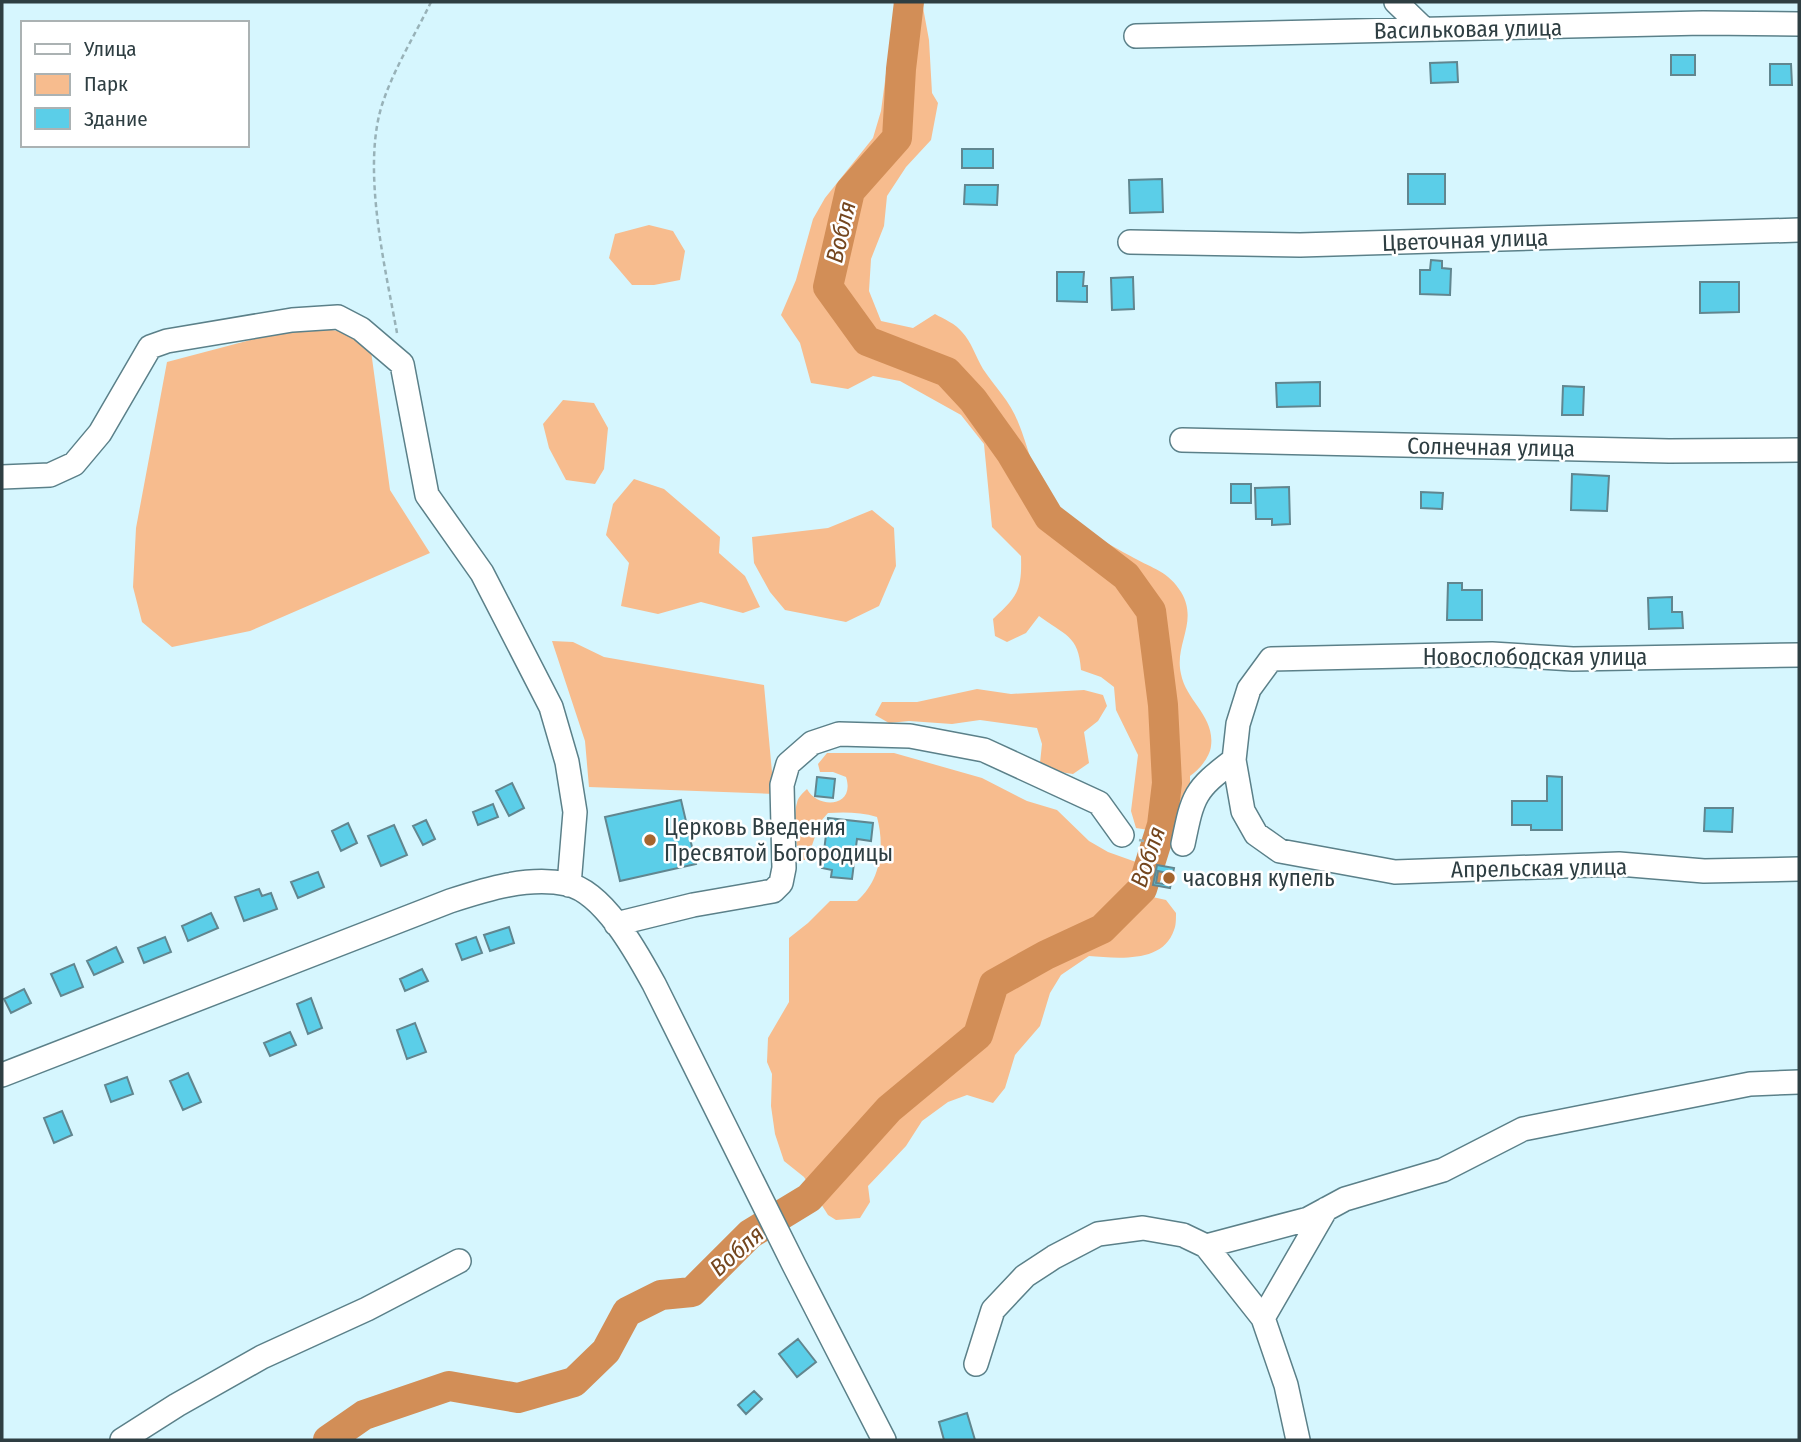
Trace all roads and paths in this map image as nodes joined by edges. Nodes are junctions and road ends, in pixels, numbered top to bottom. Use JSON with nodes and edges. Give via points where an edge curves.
{"nodes":[{"id":1,"x":431,"y":2,"type":"edge"},
{"id":2,"x":1396,"y":2,"type":"edge"},
{"id":3,"x":1799,"y":24,"type":"edge"},
{"id":4,"x":1424,"y":29,"type":"junction"},
{"id":5,"x":1136,"y":36,"type":"dead end"},
{"id":6,"x":1799,"y":230,"type":"edge"},
{"id":7,"x":1130,"y":242,"type":"dead end"},
{"id":8,"x":402,"y":364,"type":"junction"},
{"id":9,"x":1182,"y":440,"type":"dead end"},
{"id":10,"x":1799,"y":450,"type":"edge"},
{"id":11,"x":2,"y":477,"type":"edge"},
{"id":12,"x":1799,"y":655,"type":"edge"},
{"id":13,"x":1234,"y":760,"type":"junction"},
{"id":14,"x":1130,"y":838,"type":"joint"},
{"id":15,"x":1174,"y":845,"type":"joint"},
{"id":16,"x":1799,"y":869,"type":"edge"},
{"id":17,"x":569,"y":885,"type":"junction"},
{"id":18,"x":616,"y":924,"type":"junction"},
{"id":19,"x":2,"y":1075,"type":"edge"},
{"id":20,"x":1799,"y":1082,"type":"edge"},
{"id":21,"x":1326,"y":1209,"type":"junction"},
{"id":22,"x":1206,"y":1246,"type":"junction"},
{"id":23,"x":459,"y":1261,"type":"dead end"},
{"id":24,"x":1263,"y":1318,"type":"junction"},
{"id":25,"x":976,"y":1364,"type":"dead end"},
{"id":26,"x":122,"y":1440,"type":"edge"},
{"id":27,"x":884,"y":1440,"type":"edge"},
{"id":28,"x":1298,"y":1440,"type":"edge"}],
"edges":[{"from":1,"to":8,"type":"path","via":[[383,99],[375,142],[376,215]]},
{"from":2,"to":4,"type":"street"},
{"from":3,"to":4,"type":"street","name":"Васильковая улица"},
{"from":4,"to":5,"type":"street","name":"Васильковая улица"},
{"from":6,"to":7,"type":"street","name":"Цветочная улица","via":[[1300,245]]},
{"from":8,"to":11,"type":"street","via":[[361,329],[338,317],[167,341],[150,347],[100,433],[74,464],[50,475]]},
{"from":8,"to":17,"type":"street","via":[[427,495],[482,573],[551,707],[575,812]]},
{"from":9,"to":10,"type":"street","name":"Солнечная улица"},
{"from":12,"to":13,"type":"street","name":"Новослободская улица","via":[[1271,659],[1249,689],[1238,724]]},
{"from":13,"to":15,"type":"street","via":[[1194,797]]},
{"from":13,"to":16,"type":"street","name":"Апрельская улица","via":[[1243,811],[1256,834],[1280,851],[1395,872],[1619,864],[1704,871]]},
{"from":14,"to":15,"type":"path"},
{"from":14,"to":18,"type":"street","via":[[1099,803],[984,750],[909,737],[839,734],[812,743],[788,764],[782,785],[784,868],[781,883],[773,891]]},
{"from":17,"to":18,"type":"street","via":[[602,905]]},
{"from":17,"to":19,"type":"street","via":[[531,882],[450,901]]},
{"from":18,"to":27,"type":"street","via":[[654,984]]},
{"from":20,"to":21,"type":"street","via":[[1750,1084],[1523,1129],[1443,1170]]},
{"from":21,"to":22,"type":"street","via":[[1308,1219]]},
{"from":21,"to":24,"type":"street"},
{"from":22,"to":24,"type":"street"},
{"from":22,"to":25,"type":"street","via":[[1183,1234],[1143,1228],[1098,1234],[1025,1276],[993,1310]]},
{"from":23,"to":26,"type":"street","via":[[367,1310],[262,1357]]},
{"from":24,"to":28,"type":"street","via":[[1286,1385]]}]}
